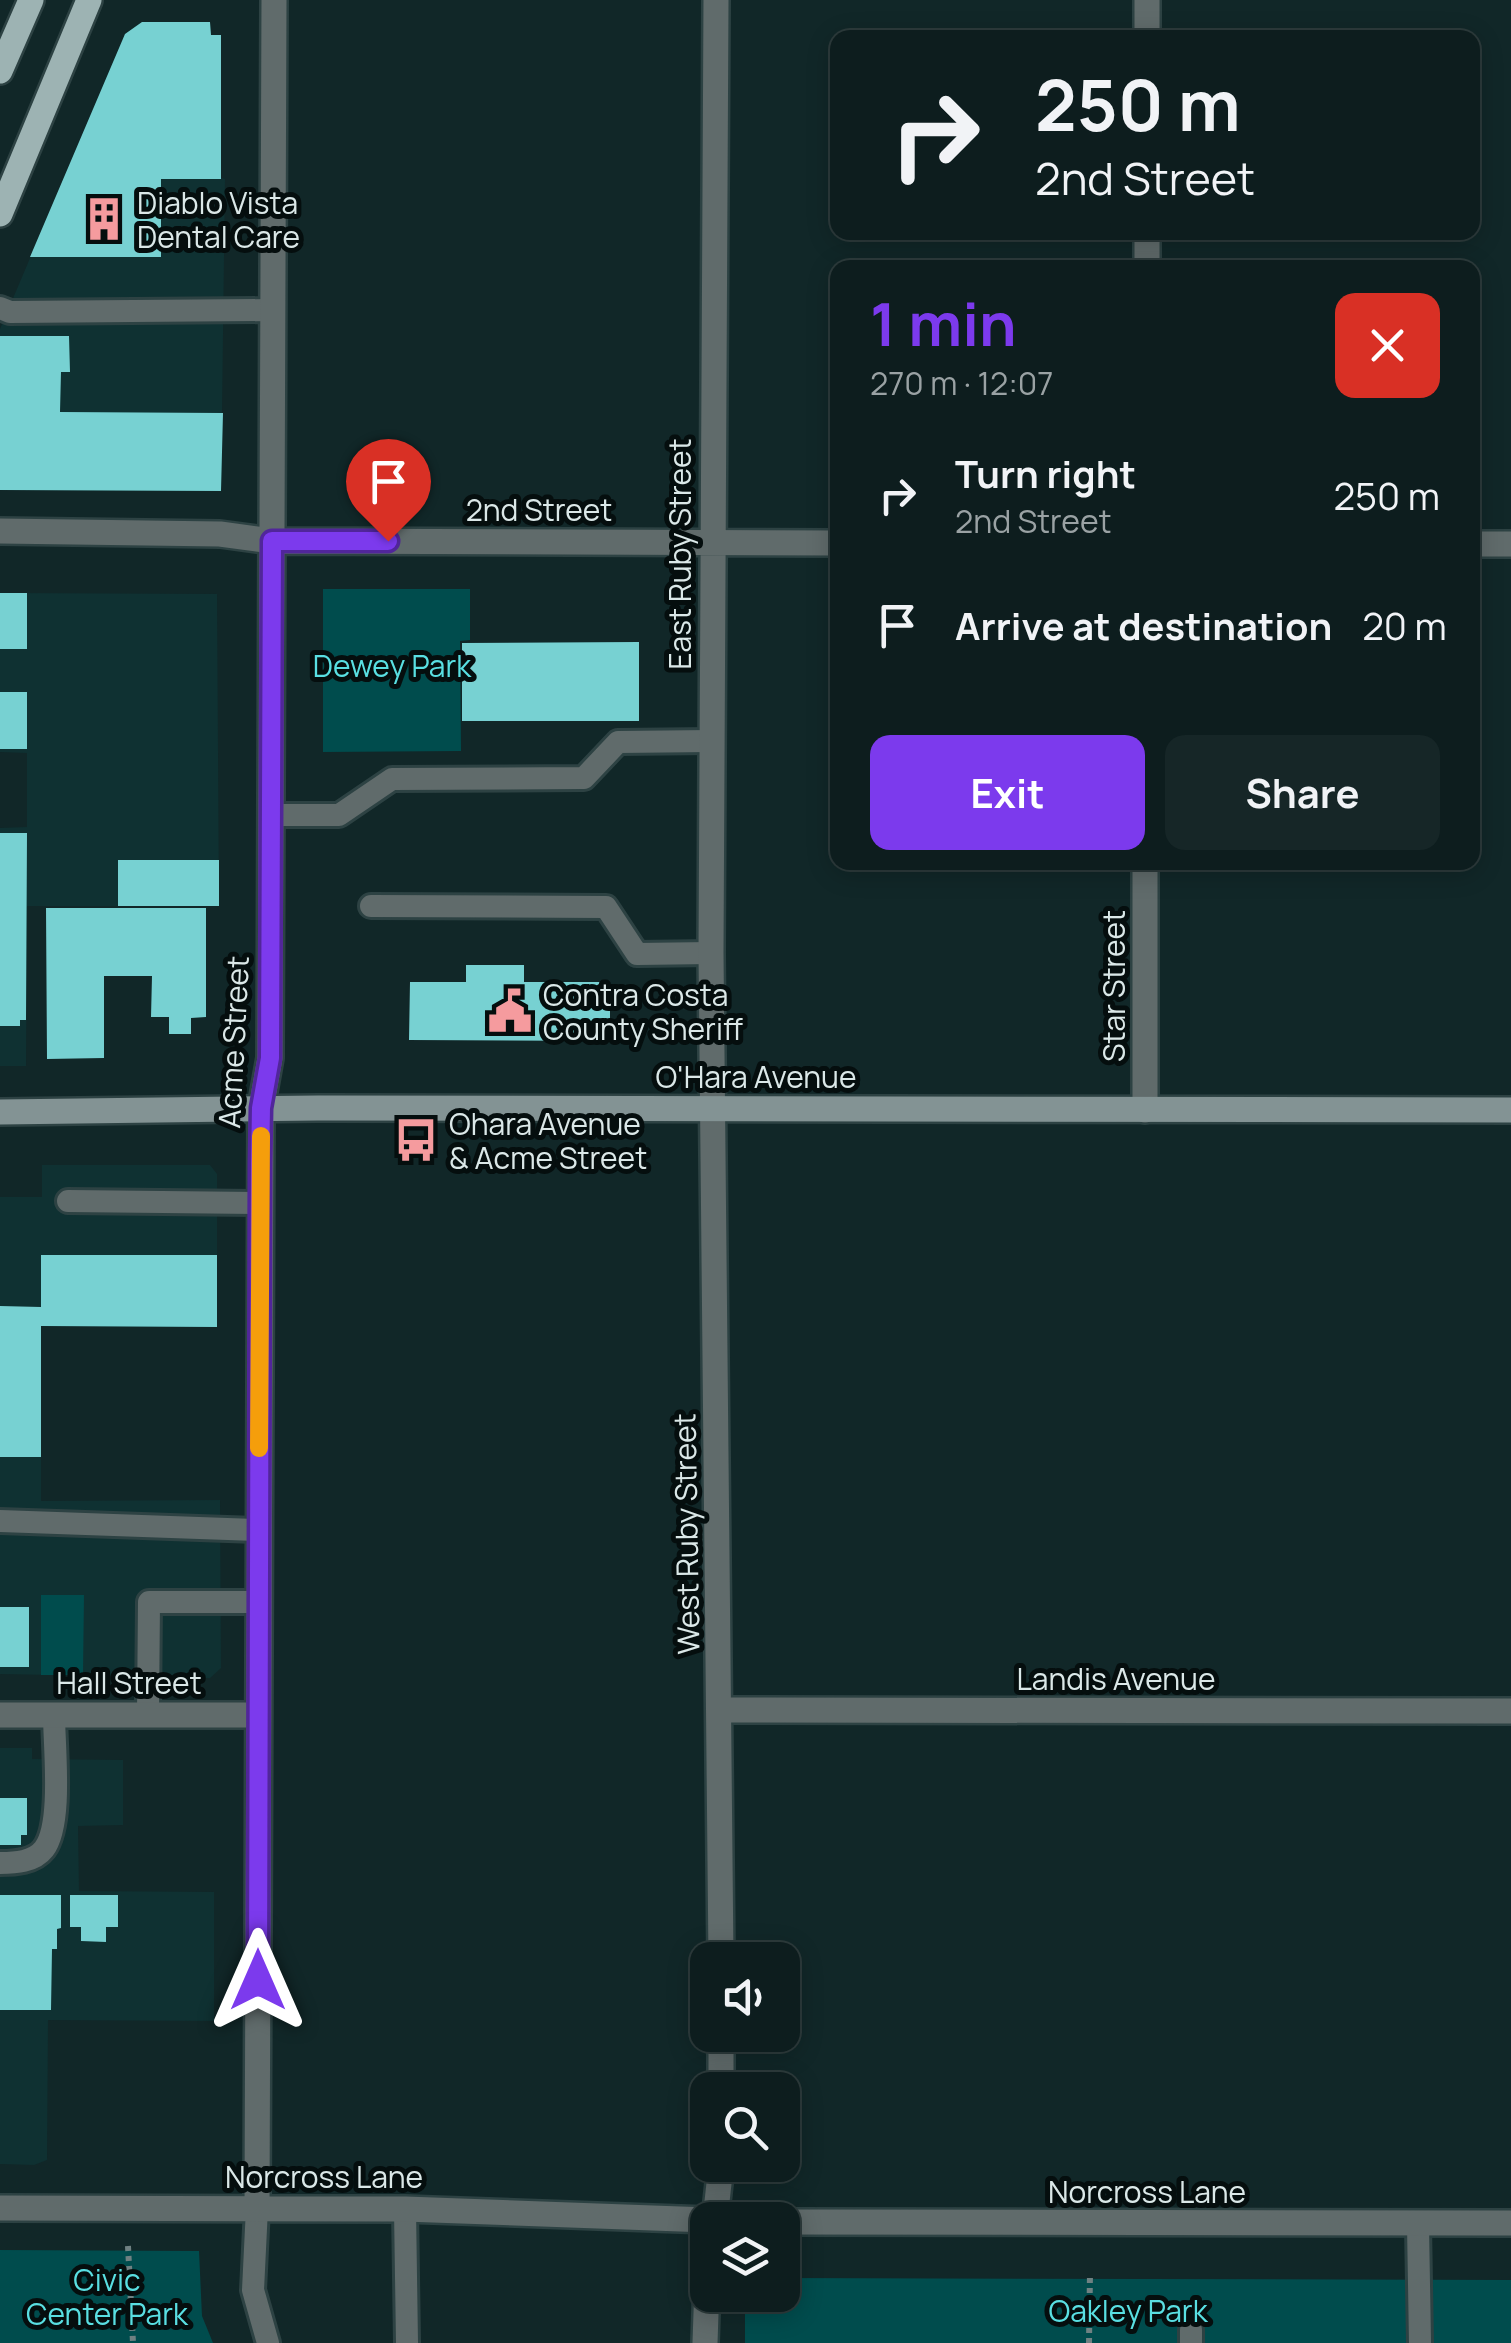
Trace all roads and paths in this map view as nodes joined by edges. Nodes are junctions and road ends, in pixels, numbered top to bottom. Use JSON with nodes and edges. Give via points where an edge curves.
{"nodes":[{"id":1,"x":30,"y":0,"type":"edge"},
{"id":2,"x":89,"y":0,"type":"edge"},
{"id":3,"x":274,"y":0,"type":"edge"},
{"id":4,"x":716,"y":0,"type":"edge"},
{"id":5,"x":1147,"y":0,"type":"edge"},
{"id":6,"x":1147,"y":30,"type":"edge"},
{"id":7,"x":0,"y":71,"type":"edge"},
{"id":8,"x":0,"y":214,"type":"edge"},
{"id":9,"x":0,"y":308,"type":"edge"},
{"id":10,"x":272,"y":310,"type":"junction"},
{"id":11,"x":0,"y":531,"type":"edge"},
{"id":12,"x":272,"y":541,"type":"junction"},
{"id":13,"x":711,"y":542,"type":"junction"},
{"id":14,"x":830,"y":542,"type":"edge"},
{"id":15,"x":1480,"y":544,"type":"edge"},
{"id":16,"x":1511,"y":544,"type":"edge"},
{"id":17,"x":710,"y":741,"type":"junction"},
{"id":18,"x":271,"y":816,"type":"junction"},
{"id":19,"x":1146,"y":870,"type":"edge"},
{"id":20,"x":372,"y":906,"type":"dead end"},
{"id":21,"x":710,"y":953,"type":"junction"},
{"id":22,"x":261,"y":1108,"type":"junction"},
{"id":23,"x":713,"y":1108,"type":"junction"},
{"id":24,"x":1145,"y":1110,"type":"junction"},
{"id":25,"x":1511,"y":1110,"type":"edge"},
{"id":26,"x":0,"y":1112,"type":"edge"},
{"id":27,"x":68,"y":1201,"type":"dead end"},
{"id":28,"x":260,"y":1203,"type":"junction"},
{"id":29,"x":0,"y":1521,"type":"edge"},
{"id":30,"x":259,"y":1530,"type":"junction"},
{"id":31,"x":258,"y":1602,"type":"junction"},
{"id":32,"x":721,"y":1710,"type":"junction"},
{"id":33,"x":1511,"y":1711,"type":"edge"},
{"id":34,"x":54,"y":1714,"type":"junction"},
{"id":35,"x":148,"y":1714,"type":"junction"},
{"id":36,"x":0,"y":1715,"type":"edge"},
{"id":37,"x":258,"y":1715,"type":"junction"},
{"id":38,"x":0,"y":1863,"type":"edge"},
{"id":39,"x":721,"y":1942,"type":"edge"},
{"id":40,"x":0,"y":2208,"type":"edge"},
{"id":41,"x":256,"y":2208,"type":"junction"},
{"id":42,"x":405,"y":2209,"type":"junction"},
{"id":43,"x":690,"y":2219,"type":"edge"},
{"id":44,"x":800,"y":2222,"type":"edge"},
{"id":45,"x":1511,"y":2224,"type":"edge"},
{"id":46,"x":1418,"y":2225,"type":"junction"},
{"id":47,"x":128,"y":2246,"type":"dead end"},
{"id":48,"x":1090,"y":2273,"type":"dead end"},
{"id":49,"x":706,"y":2312,"type":"edge"},
{"id":50,"x":133,"y":2343,"type":"edge"},
{"id":51,"x":268,"y":2343,"type":"edge"},
{"id":52,"x":407,"y":2343,"type":"edge"},
{"id":53,"x":705,"y":2343,"type":"edge"},
{"id":54,"x":1089,"y":2343,"type":"edge"},
{"id":55,"x":1420,"y":2343,"type":"edge"}],
"edges":[{"from":1,"to":7,"type":"main road"},
{"from":2,"to":8,"type":"main road"},
{"from":3,"to":10,"type":"street","name":"Acme Street"},
{"from":4,"to":13,"type":"street","name":"East Ruby Street"},
{"from":5,"to":6,"type":"street"},
{"from":9,"to":10,"type":"lane"},
{"from":10,"to":12,"type":"street","name":"Acme Street"},
{"from":11,"to":12,"type":"street","name":"2nd Street","via":[[220,534]]},
{"from":12,"to":13,"type":"street","name":"2nd Street"},
{"from":12,"to":18,"type":"street","name":"Acme Street"},
{"from":13,"to":14,"type":"street","name":"2nd Street"},
{"from":13,"to":17,"type":"street","name":"East Ruby Street"},
{"from":15,"to":16,"type":"street"},
{"from":17,"to":18,"type":"lane","via":[[618,742],[584,778],[392,779],[339,815]]},
{"from":17,"to":21,"type":"street","name":"East Ruby Street"},
{"from":18,"to":22,"type":"street","name":"Acme Street","via":[[270,1058]]},
{"from":19,"to":24,"type":"street","name":"Star Street"},
{"from":20,"to":21,"type":"lane","via":[[606,907],[637,954]]},
{"from":21,"to":23,"type":"street","name":"East Ruby Street"},
{"from":22,"to":23,"type":"main road","name":"O'Hara Avenue"},
{"from":22,"to":26,"type":"main road","name":"O'Hara Avenue"},
{"from":22,"to":28,"type":"street","name":"Acme Street"},
{"from":23,"to":24,"type":"main road","name":"O'Hara Avenue"},
{"from":23,"to":32,"type":"street","name":"West Ruby Street"},
{"from":24,"to":25,"type":"main road","name":"O'Hara Avenue"},
{"from":27,"to":28,"type":"lane"},
{"from":28,"to":30,"type":"street","name":"Acme Street"},
{"from":29,"to":30,"type":"lane"},
{"from":30,"to":31,"type":"street","name":"Acme Street"},
{"from":31,"to":35,"type":"lane","via":[[149,1602]]},
{"from":31,"to":37,"type":"street","name":"Acme Street"},
{"from":32,"to":33,"type":"street","name":"Landis Avenue"},
{"from":32,"to":39,"type":"street","name":"West Ruby Street"},
{"from":34,"to":35,"type":"street","name":"Hall Street"},
{"from":34,"to":36,"type":"street","name":"Hall Street"},
{"from":34,"to":38,"type":"lane","via":[[54,1828],[43,1851],[23,1862]]},
{"from":35,"to":37,"type":"street","name":"Hall Street"},
{"from":37,"to":41,"type":"street","name":"Acme Street"},
{"from":40,"to":41,"type":"street","name":"Norcross Lane"},
{"from":41,"to":42,"type":"street","name":"Norcross Lane"},
{"from":41,"to":51,"type":"lane","via":[[254,2290]]},
{"from":42,"to":43,"type":"street","name":"Norcross Lane"},
{"from":42,"to":52,"type":"lane"},
{"from":44,"to":46,"type":"street","name":"Norcross Lane"},
{"from":45,"to":46,"type":"street","name":"Norcross Lane"},
{"from":46,"to":55,"type":"lane"},
{"from":47,"to":50,"type":"path"},
{"from":48,"to":54,"type":"path"},
{"from":49,"to":53,"type":"street"}]}
